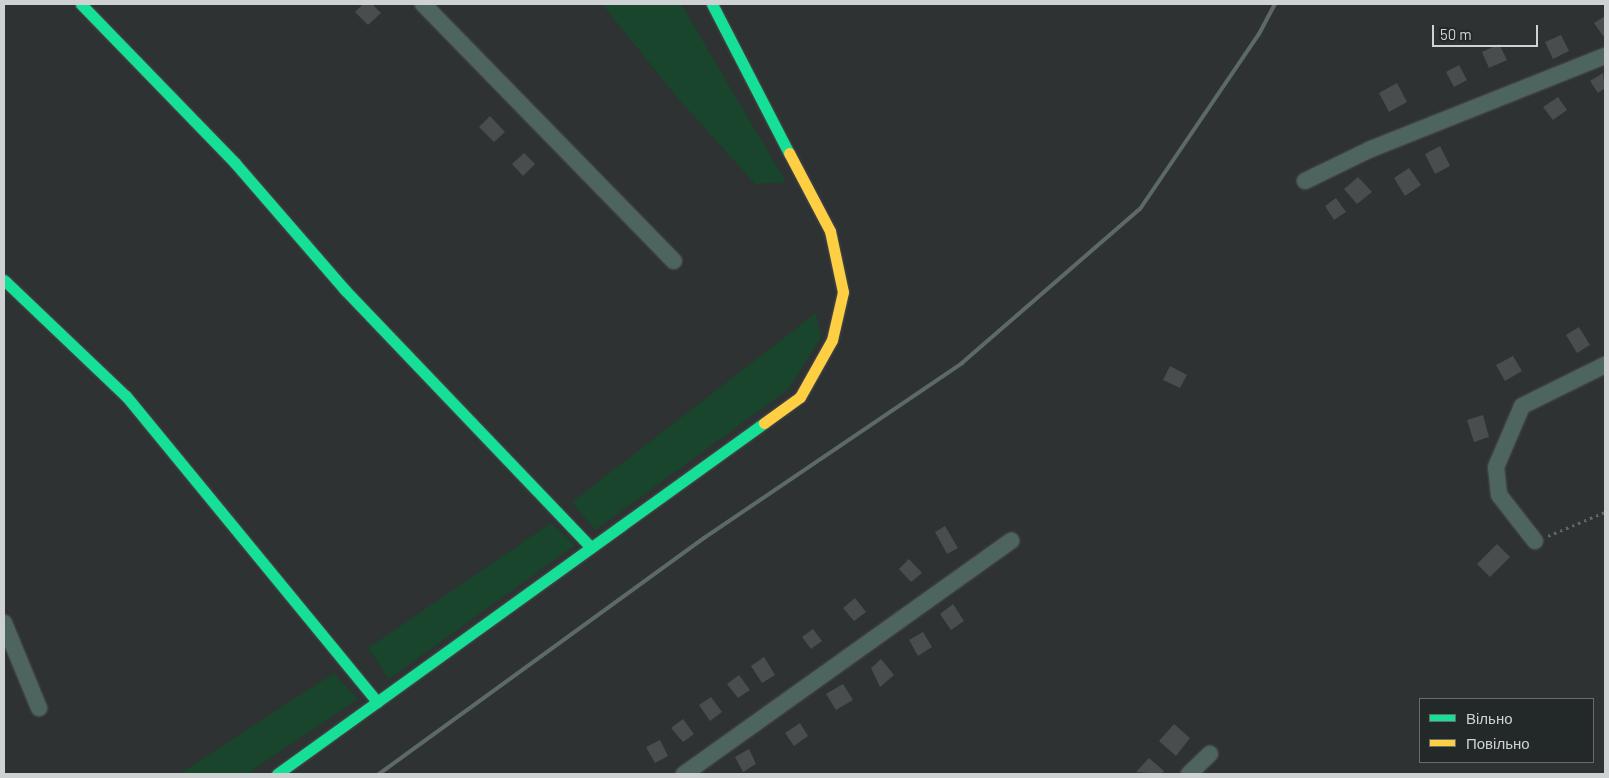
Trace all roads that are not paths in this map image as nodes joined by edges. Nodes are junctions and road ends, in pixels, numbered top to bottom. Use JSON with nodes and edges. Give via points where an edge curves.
{"nodes":[{"id":1,"x":81,"y":4,"type":"edge"},
{"id":2,"x":423,"y":4,"type":"edge"},
{"id":3,"x":712,"y":4,"type":"edge"},
{"id":4,"x":1605,"y":56,"type":"edge"},
{"id":5,"x":1305,"y":181,"type":"dead end"},
{"id":6,"x":674,"y":262,"type":"dead end"},
{"id":7,"x":4,"y":280,"type":"edge"},
{"id":8,"x":1605,"y":366,"type":"edge"},
{"id":9,"x":1011,"y":541,"type":"dead end"},
{"id":10,"x":1535,"y":541,"type":"road end"},
{"id":11,"x":591,"y":547,"type":"junction"},
{"id":12,"x":4,"y":623,"type":"edge"},
{"id":13,"x":377,"y":702,"type":"junction"},
{"id":14,"x":40,"y":708,"type":"dead end"},
{"id":15,"x":1210,"y":754,"type":"dead end"},
{"id":16,"x":277,"y":774,"type":"edge"},
{"id":17,"x":684,"y":774,"type":"edge"},
{"id":18,"x":1189,"y":774,"type":"edge"}],
"edges":[{"from":1,"to":11,"type":"street","via":[[236,163],[254,189],[345,290]]},
{"from":2,"to":6,"type":"street"},
{"from":3,"to":11,"type":"street","via":[[830,231],[843,292],[832,340],[800,397]]},
{"from":4,"to":5,"type":"street","via":[[1370,150]]},
{"from":7,"to":13,"type":"street","via":[[126,396]]},
{"from":8,"to":10,"type":"street","via":[[1522,406],[1496,467],[1499,495]]},
{"from":9,"to":17,"type":"street"},
{"from":11,"to":13,"type":"street"},
{"from":12,"to":14,"type":"street"},
{"from":13,"to":16,"type":"street"},
{"from":15,"to":18,"type":"street"}]}
